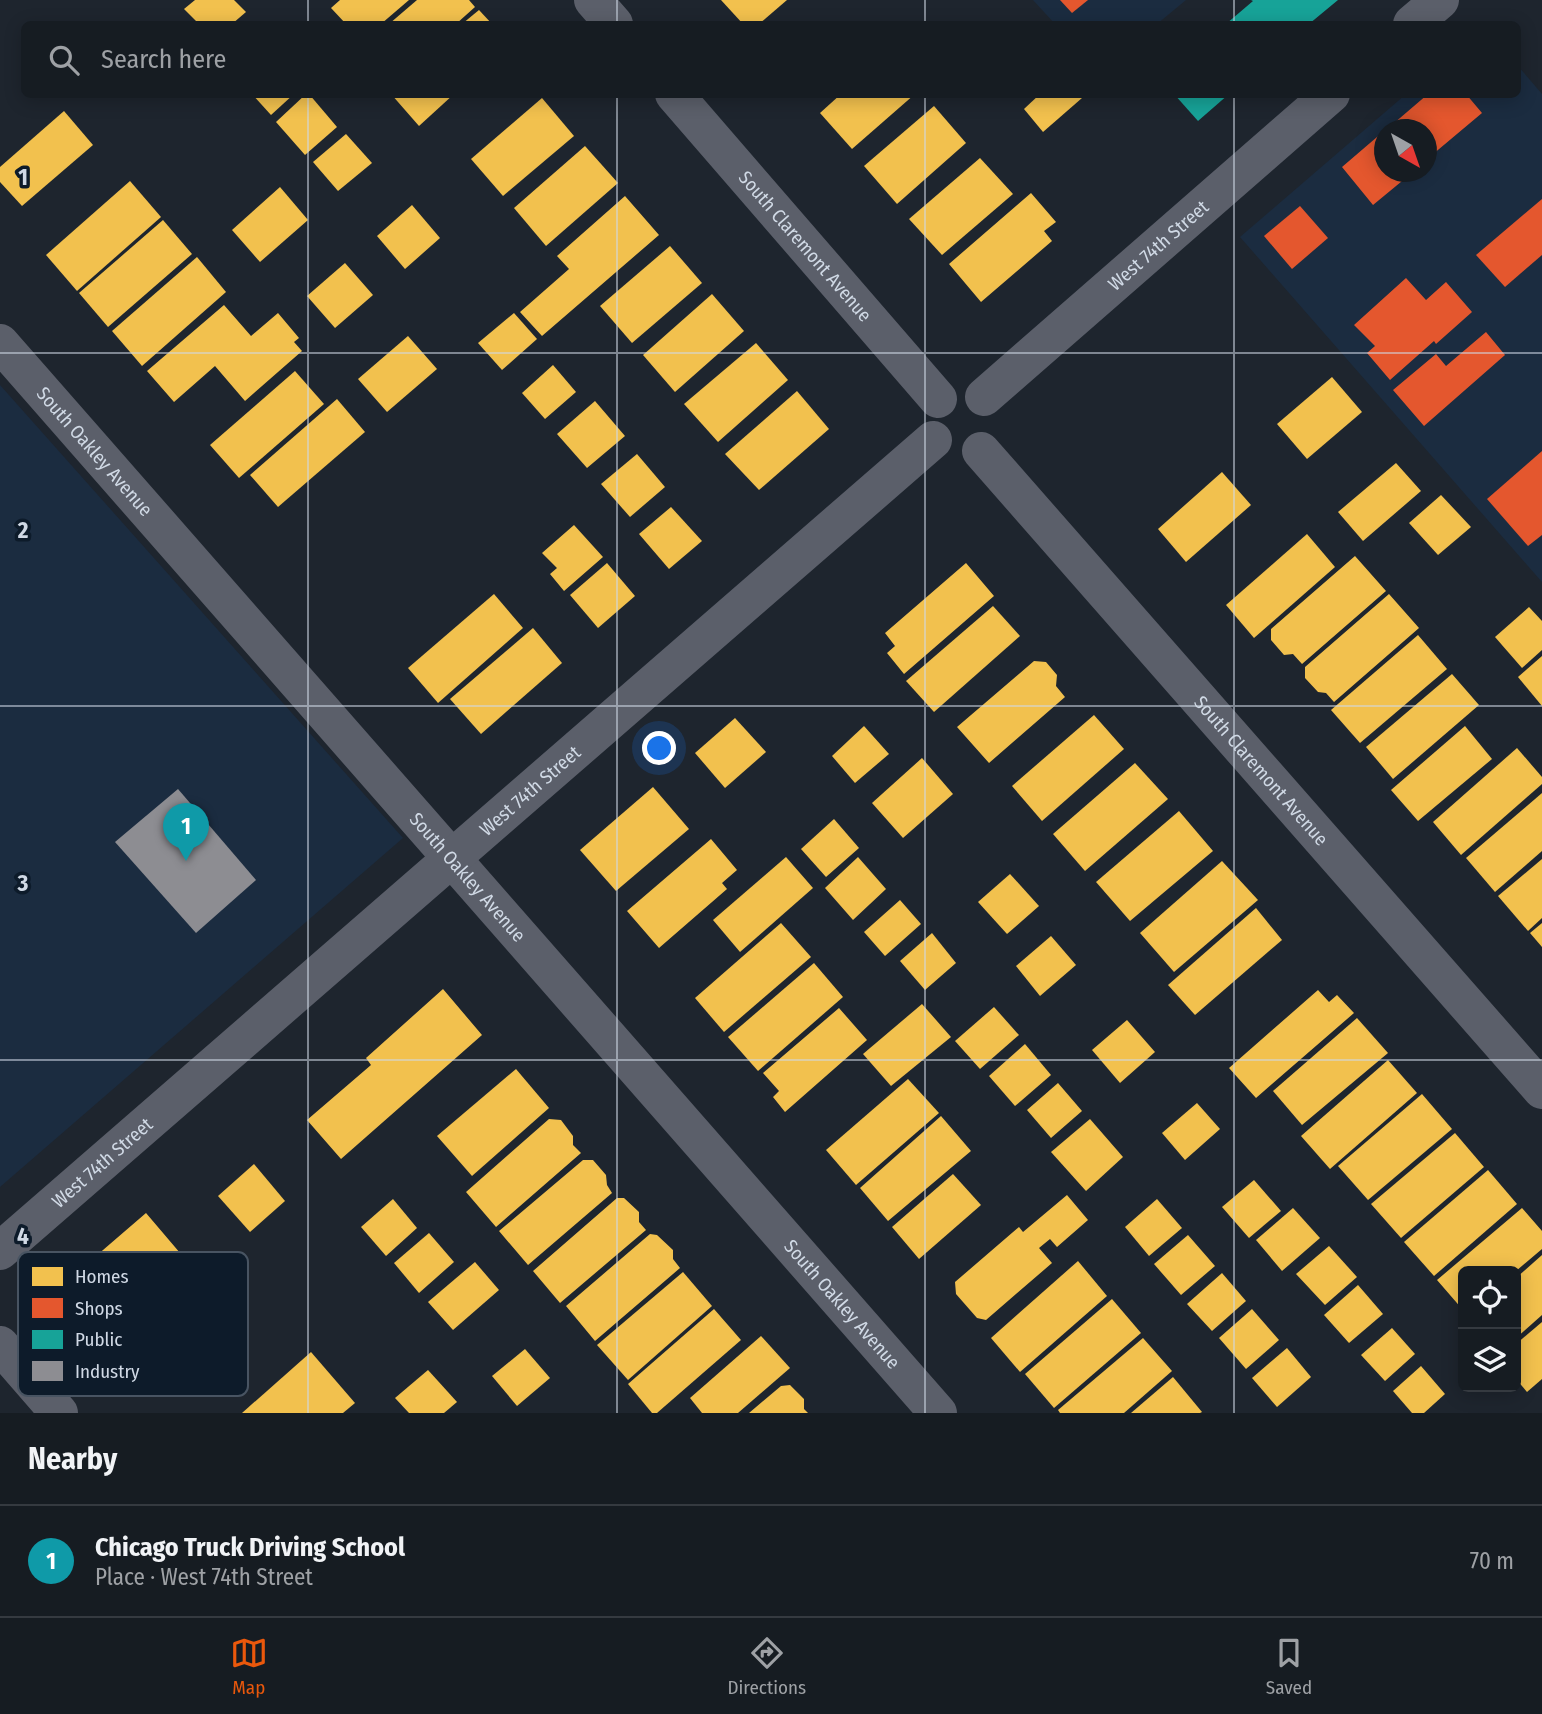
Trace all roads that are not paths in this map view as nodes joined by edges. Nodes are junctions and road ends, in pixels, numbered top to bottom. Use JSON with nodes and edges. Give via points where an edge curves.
{"nodes":[{"id":1,"x":593,"y":0,"type":"edge"},
{"id":2,"x":1440,"y":0,"type":"edge"},
{"id":3,"x":611,"y":21,"type":"edge"},
{"id":4,"x":1416,"y":21,"type":"edge"},
{"id":5,"x":677,"y":98,"type":"edge"},
{"id":6,"x":1326,"y":98,"type":"edge"},
{"id":7,"x":0,"y":343,"type":"edge"},
{"id":8,"x":984,"y":397,"type":"junction"},
{"id":9,"x":938,"y":399,"type":"junction"},
{"id":10,"x":933,"y":440,"type":"junction"},
{"id":11,"x":981,"y":451,"type":"junction"},
{"id":12,"x":451,"y":859,"type":"junction"},
{"id":13,"x":1542,"y":1090,"type":"edge"},
{"id":14,"x":0,"y":1251,"type":"edge"},
{"id":15,"x":0,"y":1345,"type":"edge"},
{"id":16,"x":18,"y":1365,"type":"edge"},
{"id":17,"x":45,"y":1396,"type":"edge"},
{"id":18,"x":60,"y":1413,"type":"edge"},
{"id":19,"x":938,"y":1413,"type":"edge"}],
"edges":[{"from":1,"to":3,"type":"street"},
{"from":2,"to":4,"type":"street"},
{"from":5,"to":9,"type":"street","name":"South Claremont Avenue"},
{"from":6,"to":8,"type":"street","name":"West 74th Street"},
{"from":7,"to":12,"type":"street","name":"South Oakley Avenue"},
{"from":8,"to":9,"type":"street","via":[[955,389]]},
{"from":8,"to":11,"type":"street","via":[[996,425],[994,436]]},
{"from":9,"to":10,"type":"street","via":[[929,418]]},
{"from":10,"to":11,"type":"street","via":[[959,457]]},
{"from":10,"to":12,"type":"street","name":"West 74th Street"},
{"from":11,"to":13,"type":"street","name":"South Claremont Avenue"},
{"from":12,"to":14,"type":"street","name":"West 74th Street"},
{"from":12,"to":19,"type":"street","name":"South Oakley Avenue"},
{"from":15,"to":16,"type":"street"},
{"from":17,"to":18,"type":"street"}]}
